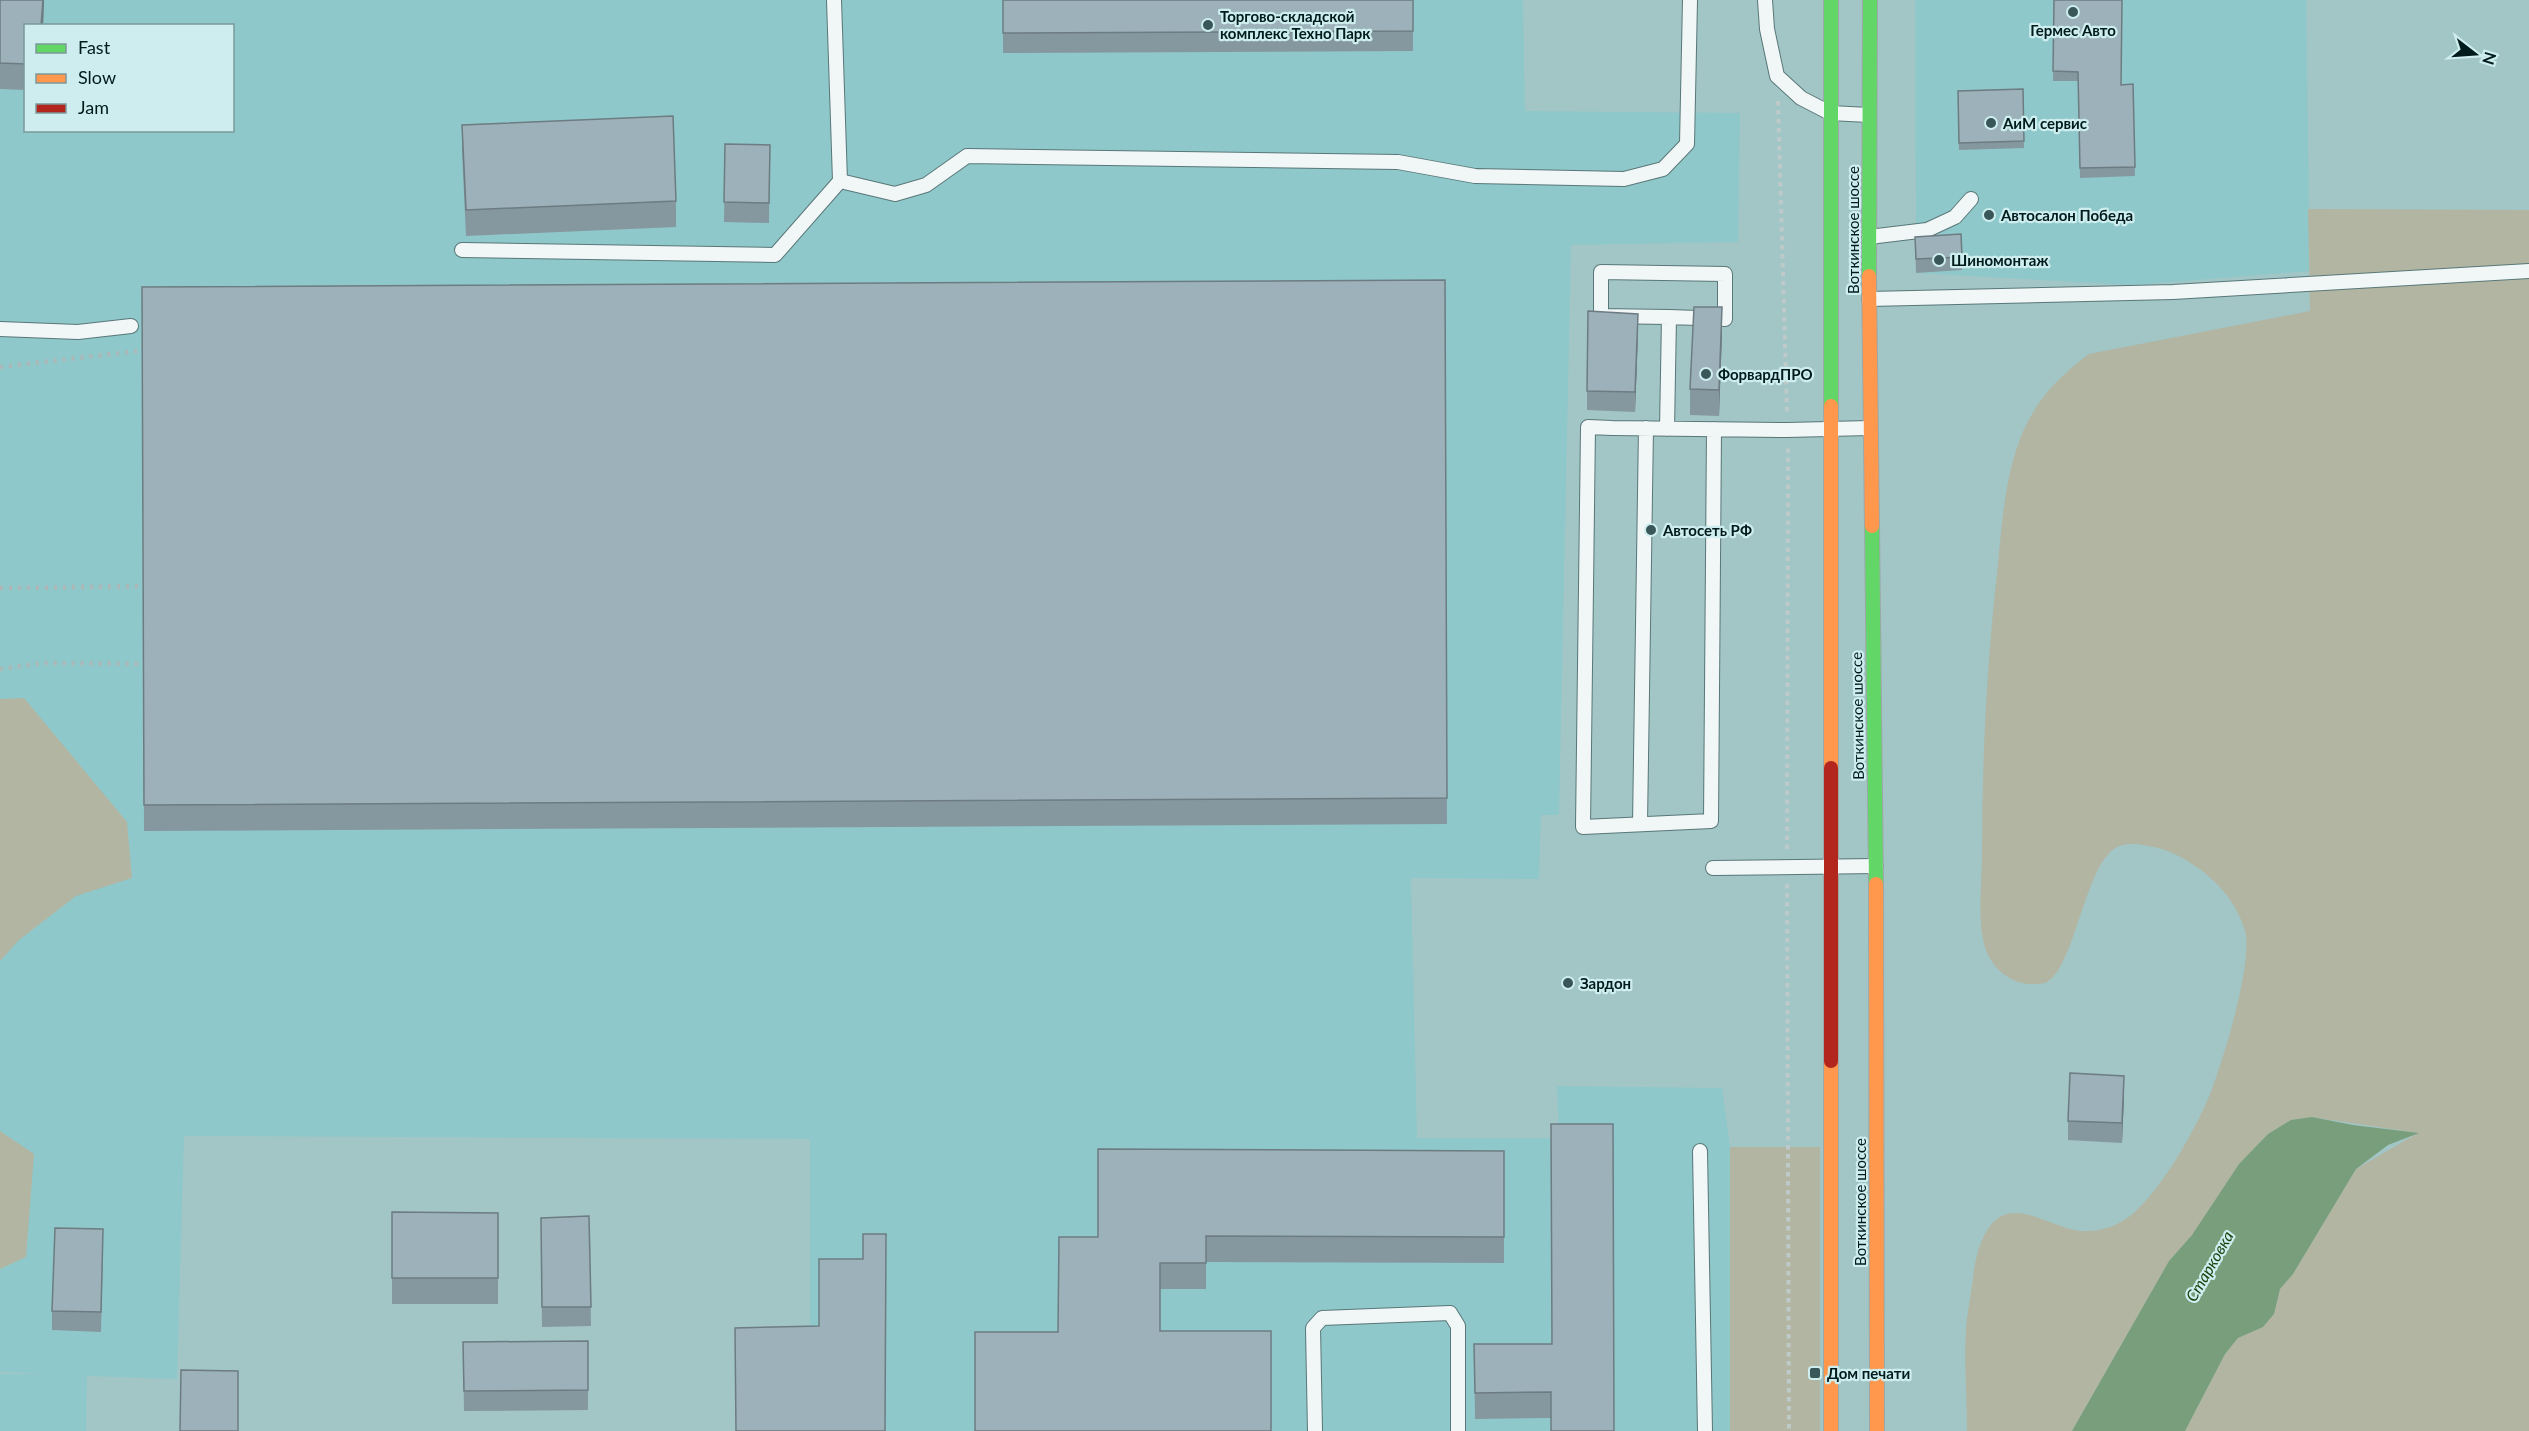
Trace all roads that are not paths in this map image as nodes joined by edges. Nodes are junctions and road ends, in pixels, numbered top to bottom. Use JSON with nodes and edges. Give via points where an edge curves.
{"nodes":[{"id":1,"x":834,"y":0,"type":"edge"},
{"id":2,"x":1690,"y":0,"type":"edge"},
{"id":3,"x":1765,"y":0,"type":"edge"},
{"id":4,"x":1831,"y":0,"type":"edge"},
{"id":5,"x":1870,"y":0,"type":"edge"},
{"id":6,"x":1830,"y":113,"type":"junction"},
{"id":7,"x":1869,"y":116,"type":"junction"},
{"id":8,"x":840,"y":181,"type":"junction"},
{"id":9,"x":1971,"y":199,"type":"dead end"},
{"id":10,"x":1869,"y":237,"type":"junction"},
{"id":11,"x":462,"y":250,"type":"dead end"},
{"id":12,"x":2529,"y":271,"type":"edge"},
{"id":13,"x":1869,"y":299,"type":"junction"},
{"id":14,"x":1669,"y":317,"type":"junction"},
{"id":15,"x":131,"y":326,"type":"dead end"},
{"id":16,"x":0,"y":329,"type":"edge"},
{"id":17,"x":1646,"y":428,"type":"junction"},
{"id":18,"x":1870,"y":428,"type":"junction"},
{"id":19,"x":1667,"y":429,"type":"junction"},
{"id":20,"x":1714,"y":429,"type":"junction"},
{"id":21,"x":1830,"y":429,"type":"junction"},
{"id":22,"x":1640,"y":824,"type":"junction"},
{"id":23,"x":1831,"y":866,"type":"junction"},
{"id":24,"x":1876,"y":866,"type":"junction"},
{"id":25,"x":1713,"y":868,"type":"dead end"},
{"id":26,"x":1700,"y":1151,"type":"dead end"},
{"id":27,"x":1315,"y":1431,"type":"edge"},
{"id":28,"x":1458,"y":1431,"type":"edge"},
{"id":29,"x":1706,"y":1431,"type":"edge"},
{"id":30,"x":1831,"y":1431,"type":"edge"},
{"id":31,"x":1877,"y":1431,"type":"edge"}],
"edges":[{"from":1,"to":8,"type":"lane"},
{"from":2,"to":8,"type":"lane","via":[[1687,144],[1663,169],[1624,179],[1475,176],[1398,162],[967,156],[926,185],[895,194]]},
{"from":3,"to":6,"type":"lane","via":[[1777,76],[1802,98]]},
{"from":4,"to":6,"type":"main road","name":"Воткинское шоссе"},
{"from":5,"to":7,"type":"main road","name":"Воткинское шоссе"},
{"from":6,"to":7,"type":"lane"},
{"from":6,"to":21,"type":"main road","name":"Воткинское шоссе"},
{"from":7,"to":10,"type":"main road","name":"Воткинское шоссе"},
{"from":8,"to":11,"type":"lane","via":[[775,255]]},
{"from":9,"to":10,"type":"lane","via":[[1955,217],[1927,230]]},
{"from":10,"to":13,"type":"main road","name":"Воткинское шоссе"},
{"from":12,"to":13,"type":"lane","via":[[2173,292]]},
{"from":13,"to":18,"type":"main road","name":"Воткинское шоссе"},
{"from":14,"to":14,"type":"lane","via":[[1601,316],[1601,272],[1725,274],[1725,319]]},
{"from":14,"to":19,"type":"lane"},
{"from":15,"to":16,"type":"lane","via":[[78,332]]},
{"from":17,"to":19,"type":"lane"},
{"from":17,"to":22,"type":"lane"},
{"from":17,"to":22,"type":"lane","via":[[1588,428],[1583,827]]},
{"from":18,"to":21,"type":"lane"},
{"from":18,"to":24,"type":"main road","name":"Воткинское шоссе"},
{"from":19,"to":20,"type":"lane"},
{"from":20,"to":21,"type":"lane"},
{"from":20,"to":22,"type":"lane","via":[[1711,821]]},
{"from":21,"to":23,"type":"main road","name":"Воткинское шоссе"},
{"from":23,"to":24,"type":"lane"},
{"from":23,"to":25,"type":"lane"},
{"from":23,"to":30,"type":"main road","name":"Воткинское шоссе"},
{"from":24,"to":31,"type":"main road","name":"Воткинское шоссе"},
{"from":26,"to":29,"type":"lane"},
{"from":27,"to":28,"type":"lane","via":[[1313,1328],[1322,1318],[1450,1314],[1458,1326]]}]}
